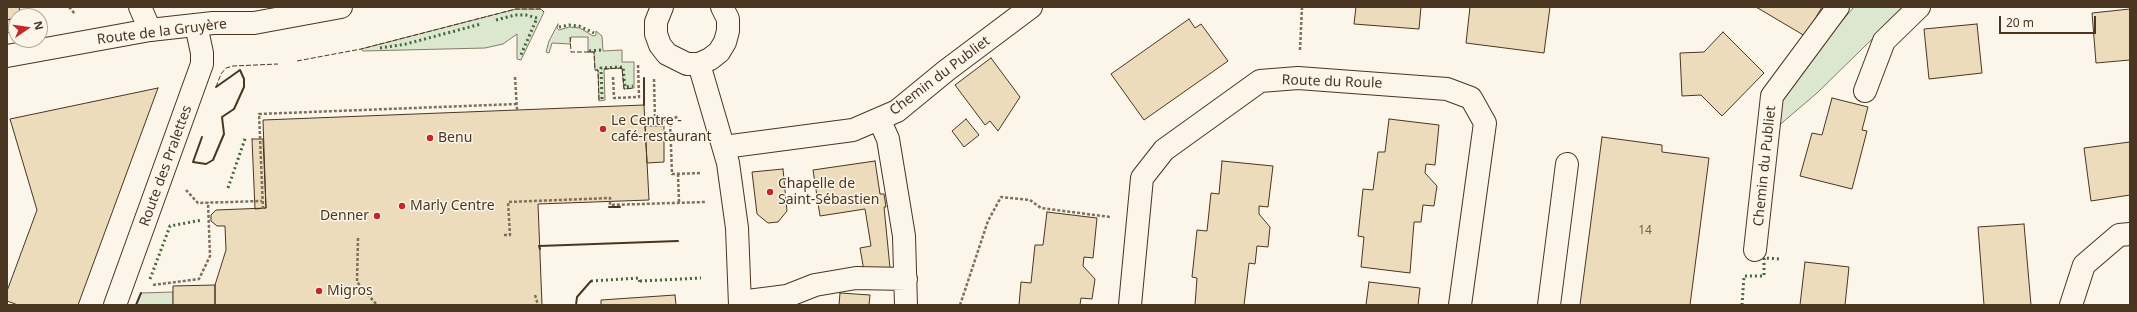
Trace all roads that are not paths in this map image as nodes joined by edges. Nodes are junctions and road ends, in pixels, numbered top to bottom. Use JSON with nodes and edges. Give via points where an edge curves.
{"nodes":[{"id":1,"x":140,"y":7,"type":"edge"},
{"id":2,"x":341,"y":7,"type":"edge"},
{"id":3,"x":722,"y":7,"type":"edge"},
{"id":4,"x":1031,"y":7,"type":"edge"},
{"id":5,"x":1838,"y":7,"type":"edge"},
{"id":6,"x":1919,"y":7,"type":"edge"},
{"id":7,"x":657,"y":8,"type":"edge"},
{"id":8,"x":196,"y":25,"type":"junction"},
{"id":9,"x":150,"y":30,"type":"junction"},
{"id":10,"x":7,"y":56,"type":"edge"},
{"id":11,"x":699,"y":64,"type":"junction"},
{"id":12,"x":1865,"y":91,"type":"dead end"},
{"id":13,"x":879,"y":120,"type":"junction"},
{"id":14,"x":724,"y":147,"type":"junction"},
{"id":15,"x":1568,"y":164,"type":"dead end"},
{"id":16,"x":2130,"y":234,"type":"edge"},
{"id":17,"x":1755,"y":250,"type":"dead end"},
{"id":18,"x":906,"y":279,"type":"junction"},
{"id":19,"x":767,"y":302,"type":"edge"},
{"id":20,"x":740,"y":303,"type":"edge"},
{"id":21,"x":115,"y":305,"type":"edge"},
{"id":22,"x":906,"y":305,"type":"edge"},
{"id":23,"x":1130,"y":305,"type":"edge"},
{"id":24,"x":1460,"y":305,"type":"edge"},
{"id":25,"x":1549,"y":305,"type":"edge"},
{"id":26,"x":2071,"y":305,"type":"edge"}],
"edges":[{"from":1,"to":9,"type":"street"},
{"from":2,"to":8,"type":"street","name":"Route de la Gruyère","via":[[254,23]]},
{"from":3,"to":11,"type":"street","via":[[728,19],[725,42],[710,60]]},
{"from":4,"to":13,"type":"street","name":"Chemin du Publiet","via":[[897,112]]},
{"from":5,"to":17,"type":"street","name":"Chemin du Publiet","via":[[1772,96]]},
{"from":6,"to":12,"type":"street","via":[[1884,41]]},
{"from":7,"to":11,"type":"street","via":[[656,34],[666,54],[687,64]]},
{"from":8,"to":9,"type":"street","name":"Route de la Gruyère"},
{"from":8,"to":21,"type":"street","name":"Route des Pralettes","via":[[202,64]]},
{"from":9,"to":10,"type":"street","name":"Route de la Gruyère"},
{"from":11,"to":14,"type":"street"},
{"from":13,"to":14,"type":"street","name":"Chemin du Publiet","via":[[852,130]]},
{"from":13,"to":18,"type":"street","via":[[888,139],[904,236]]},
{"from":14,"to":20,"type":"street","via":[[736,217]]},
{"from":15,"to":25,"type":"street"},
{"from":16,"to":26,"type":"street","via":[[2120,235],[2084,265]]},
{"from":18,"to":19,"type":"street","via":[[856,278],[815,285]]},
{"from":18,"to":22,"type":"street"},
{"from":19,"to":20,"type":"street"},
{"from":23,"to":24,"type":"street","name":"Route du Roule","via":[[1142,178],[1164,150],[1260,81],[1298,78],[1447,89],[1471,98],[1485,122]]}]}
